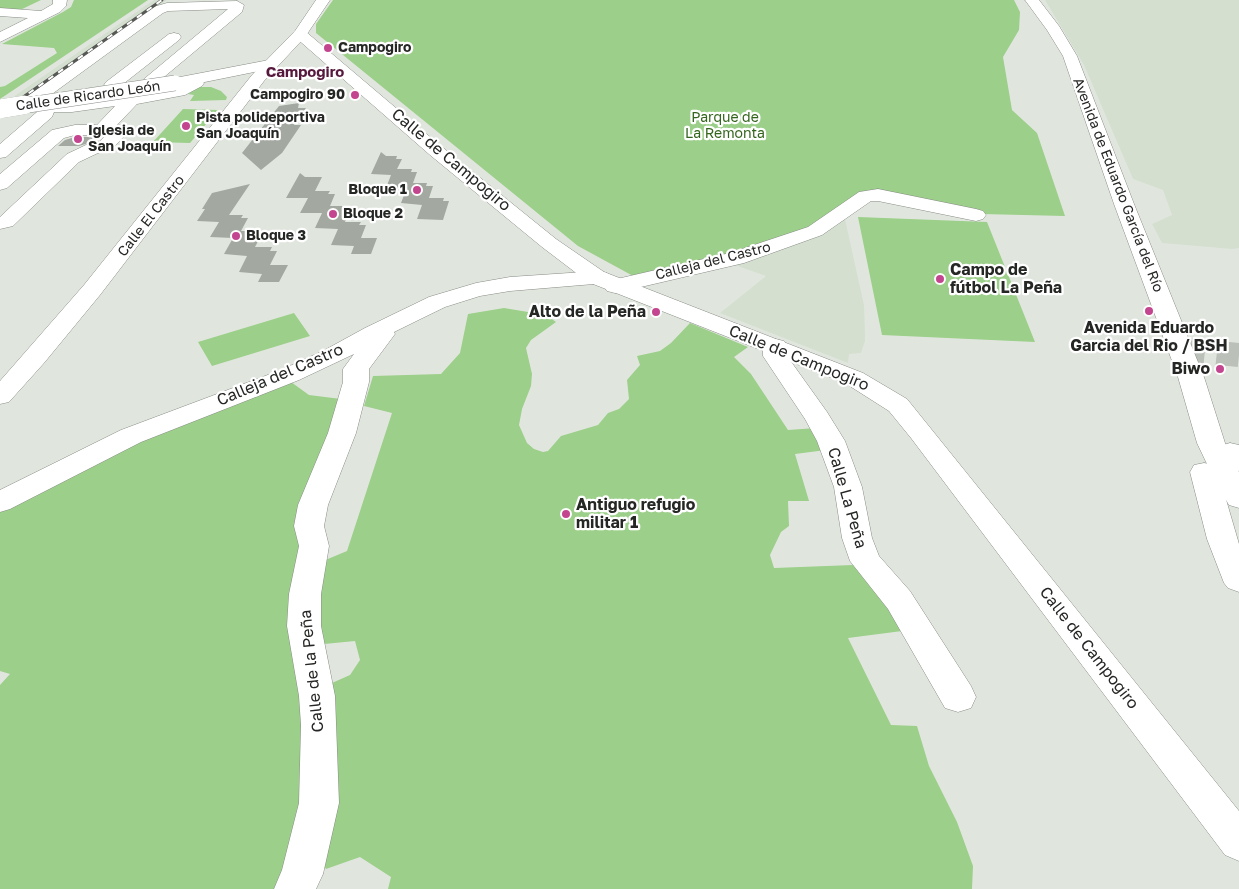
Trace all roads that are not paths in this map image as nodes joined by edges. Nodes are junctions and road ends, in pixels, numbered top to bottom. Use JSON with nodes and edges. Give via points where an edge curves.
{"nodes":[{"id":1,"x":52,"y":0,"type":"edge"},
{"id":2,"x":60,"y":0,"type":"edge"},
{"id":3,"x":324,"y":0,"type":"edge"},
{"id":4,"x":1032,"y":0,"type":"edge"},
{"id":5,"x":189,"y":6,"type":"junction"},
{"id":6,"x":216,"y":6,"type":"junction"},
{"id":7,"x":0,"y":12,"type":"edge"},
{"id":8,"x":23,"y":13,"type":"junction"},
{"id":9,"x":45,"y":15,"type":"junction"},
{"id":10,"x":167,"y":23,"type":"dead end"},
{"id":11,"x":300,"y":34,"type":"junction"},
{"id":12,"x":0,"y":38,"type":"edge"},
{"id":13,"x":188,"y":48,"type":"junction"},
{"id":14,"x":158,"y":49,"type":"junction"},
{"id":15,"x":102,"y":50,"type":"junction"},
{"id":16,"x":321,"y":52,"type":"junction"},
{"id":17,"x":268,"y":66,"type":"junction"},
{"id":18,"x":152,"y":79,"type":"junction"},
{"id":19,"x":200,"y":80,"type":"junction"},
{"id":20,"x":112,"y":85,"type":"junction"},
{"id":21,"x":133,"y":98,"type":"junction"},
{"id":22,"x":240,"y":102,"type":"junction"},
{"id":23,"x":39,"y":104,"type":"junction"},
{"id":24,"x":0,"y":109,"type":"edge"},
{"id":25,"x":132,"y":132,"type":"dead end"},
{"id":26,"x":17,"y":138,"type":"junction"},
{"id":27,"x":100,"y":142,"type":"junction"},
{"id":28,"x":47,"y":143,"type":"junction"},
{"id":29,"x":0,"y":153,"type":"edge"},
{"id":30,"x":0,"y":184,"type":"edge"},
{"id":31,"x":976,"y":214,"type":"dead end"},
{"id":32,"x":0,"y":223,"type":"edge"},
{"id":33,"x":607,"y":282,"type":"junction"},
{"id":34,"x":395,"y":322,"type":"junction"},
{"id":35,"x":776,"y":346,"type":"junction"},
{"id":36,"x":1191,"y":377,"type":"junction"},
{"id":37,"x":0,"y":396,"type":"edge"},
{"id":38,"x":1236,"y":460,"type":"edge"},
{"id":39,"x":1204,"y":472,"type":"dead end"},
{"id":40,"x":1239,"y":498,"type":"edge"},
{"id":41,"x":0,"y":502,"type":"edge"},
{"id":42,"x":1239,"y":580,"type":"edge"},
{"id":43,"x":958,"y":698,"type":"dead end"},
{"id":44,"x":1239,"y":842,"type":"edge"},
{"id":45,"x":295,"y":889,"type":"edge"}],
"edges":[{"from":1,"to":8,"type":"main road"},
{"from":2,"to":9,"type":"main road","via":[[59,6]]},
{"from":3,"to":11,"type":"main road"},
{"from":4,"to":36,"type":"main road","name":"Avenida de Eduardo García del Río","via":[[1070,56]]},
{"from":5,"to":6,"type":"main road"},
{"from":5,"to":10,"type":"main road"},
{"from":5,"to":15,"type":"main road","via":[[158,10]]},
{"from":6,"to":13,"type":"main road","via":[[238,7]]},
{"from":6,"to":14,"type":"main road"},
{"from":7,"to":8,"type":"main road"},
{"from":8,"to":9,"type":"main road"},
{"from":9,"to":12,"type":"main road"},
{"from":11,"to":16,"type":"main road","name":"Calle de Campogiro"},
{"from":11,"to":17,"type":"main road","name":"Calle El Castro"},
{"from":13,"to":14,"type":"main road"},
{"from":13,"to":18,"type":"main road"},
{"from":14,"to":15,"type":"main road"},
{"from":14,"to":20,"type":"main road"},
{"from":15,"to":23,"type":"main road"},
{"from":16,"to":17,"type":"main road","via":[[295,52]]},
{"from":16,"to":33,"type":"main road","name":"Calle de Campogiro","via":[[549,242]]},
{"from":17,"to":19,"type":"main road","name":"Calle de Ricardo León","via":[[253,72],[241,71]]},
{"from":17,"to":19,"type":"main road","name":"Calle de Ricardo León","via":[[236,81]]},
{"from":17,"to":22,"type":"main road","name":"Calle El Castro"},
{"from":18,"to":19,"type":"main road","name":"Calle de Ricardo León","via":[[202,74]]},
{"from":18,"to":20,"type":"main road","name":"Calle de Ricardo León"},
{"from":19,"to":21,"type":"main road","via":[[179,92]]},
{"from":19,"to":22,"type":"main road","name":"Calle de Ricardo León","via":[[230,88]]},
{"from":19,"to":24,"type":"main road","name":"Calle de Ricardo León","bridge":true},
{"from":20,"to":23,"type":"main road","name":"Calle de Ricardo León","via":[[83,86]]},
{"from":21,"to":23,"type":"main road","via":[[72,107]]},
{"from":21,"to":27,"type":"main road"},
{"from":22,"to":37,"type":"main road","name":"Calle El Castro","via":[[98,283]]},
{"from":23,"to":26,"type":"main road"},
{"from":25,"to":27,"type":"main road"},
{"from":26,"to":28,"type":"main road"},
{"from":26,"to":29,"type":"main road"},
{"from":27,"to":28,"type":"main road"},
{"from":27,"to":32,"type":"main road","via":[[73,158],[6,222]]},
{"from":28,"to":30,"type":"main road"},
{"from":31,"to":33,"type":"main road","name":"Calleja del Castro","via":[[866,196],[815,232],[736,258],[622,282]]},
{"from":33,"to":34,"type":"main road","name":"Calleja del Castro","via":[[539,281],[476,290],[437,302]]},
{"from":33,"to":35,"type":"main road","name":"Calle de Campogiro"},
{"from":34,"to":41,"type":"main road","name":"Calleja del Castro","via":[[290,375],[131,436]]},
{"from":34,"to":45,"type":"main road","name":"Calle de la Peña","via":[[373,344],[356,369],[356,382],[342,433],[313,505],[309,526],[314,546],[305,594],[304,626],[320,725],[319,803],[302,874]]},
{"from":35,"to":43,"type":"main road","name":"Calle La Peña","via":[[775,356],[831,441],[848,487],[858,538],[866,560],[899,600]]},
{"from":35,"to":44,"type":"main road","name":"Calle de Campogiro","via":[[854,378],[898,405]]},
{"from":36,"to":38,"type":"main road","name":"Avenida de Eduardo García del Río"},
{"from":36,"to":40,"type":"main road","name":"Avenida de Eduardo García del Río","via":[[1211,443]]},
{"from":39,"to":42,"type":"main road","via":[[1222,539]]}]}
